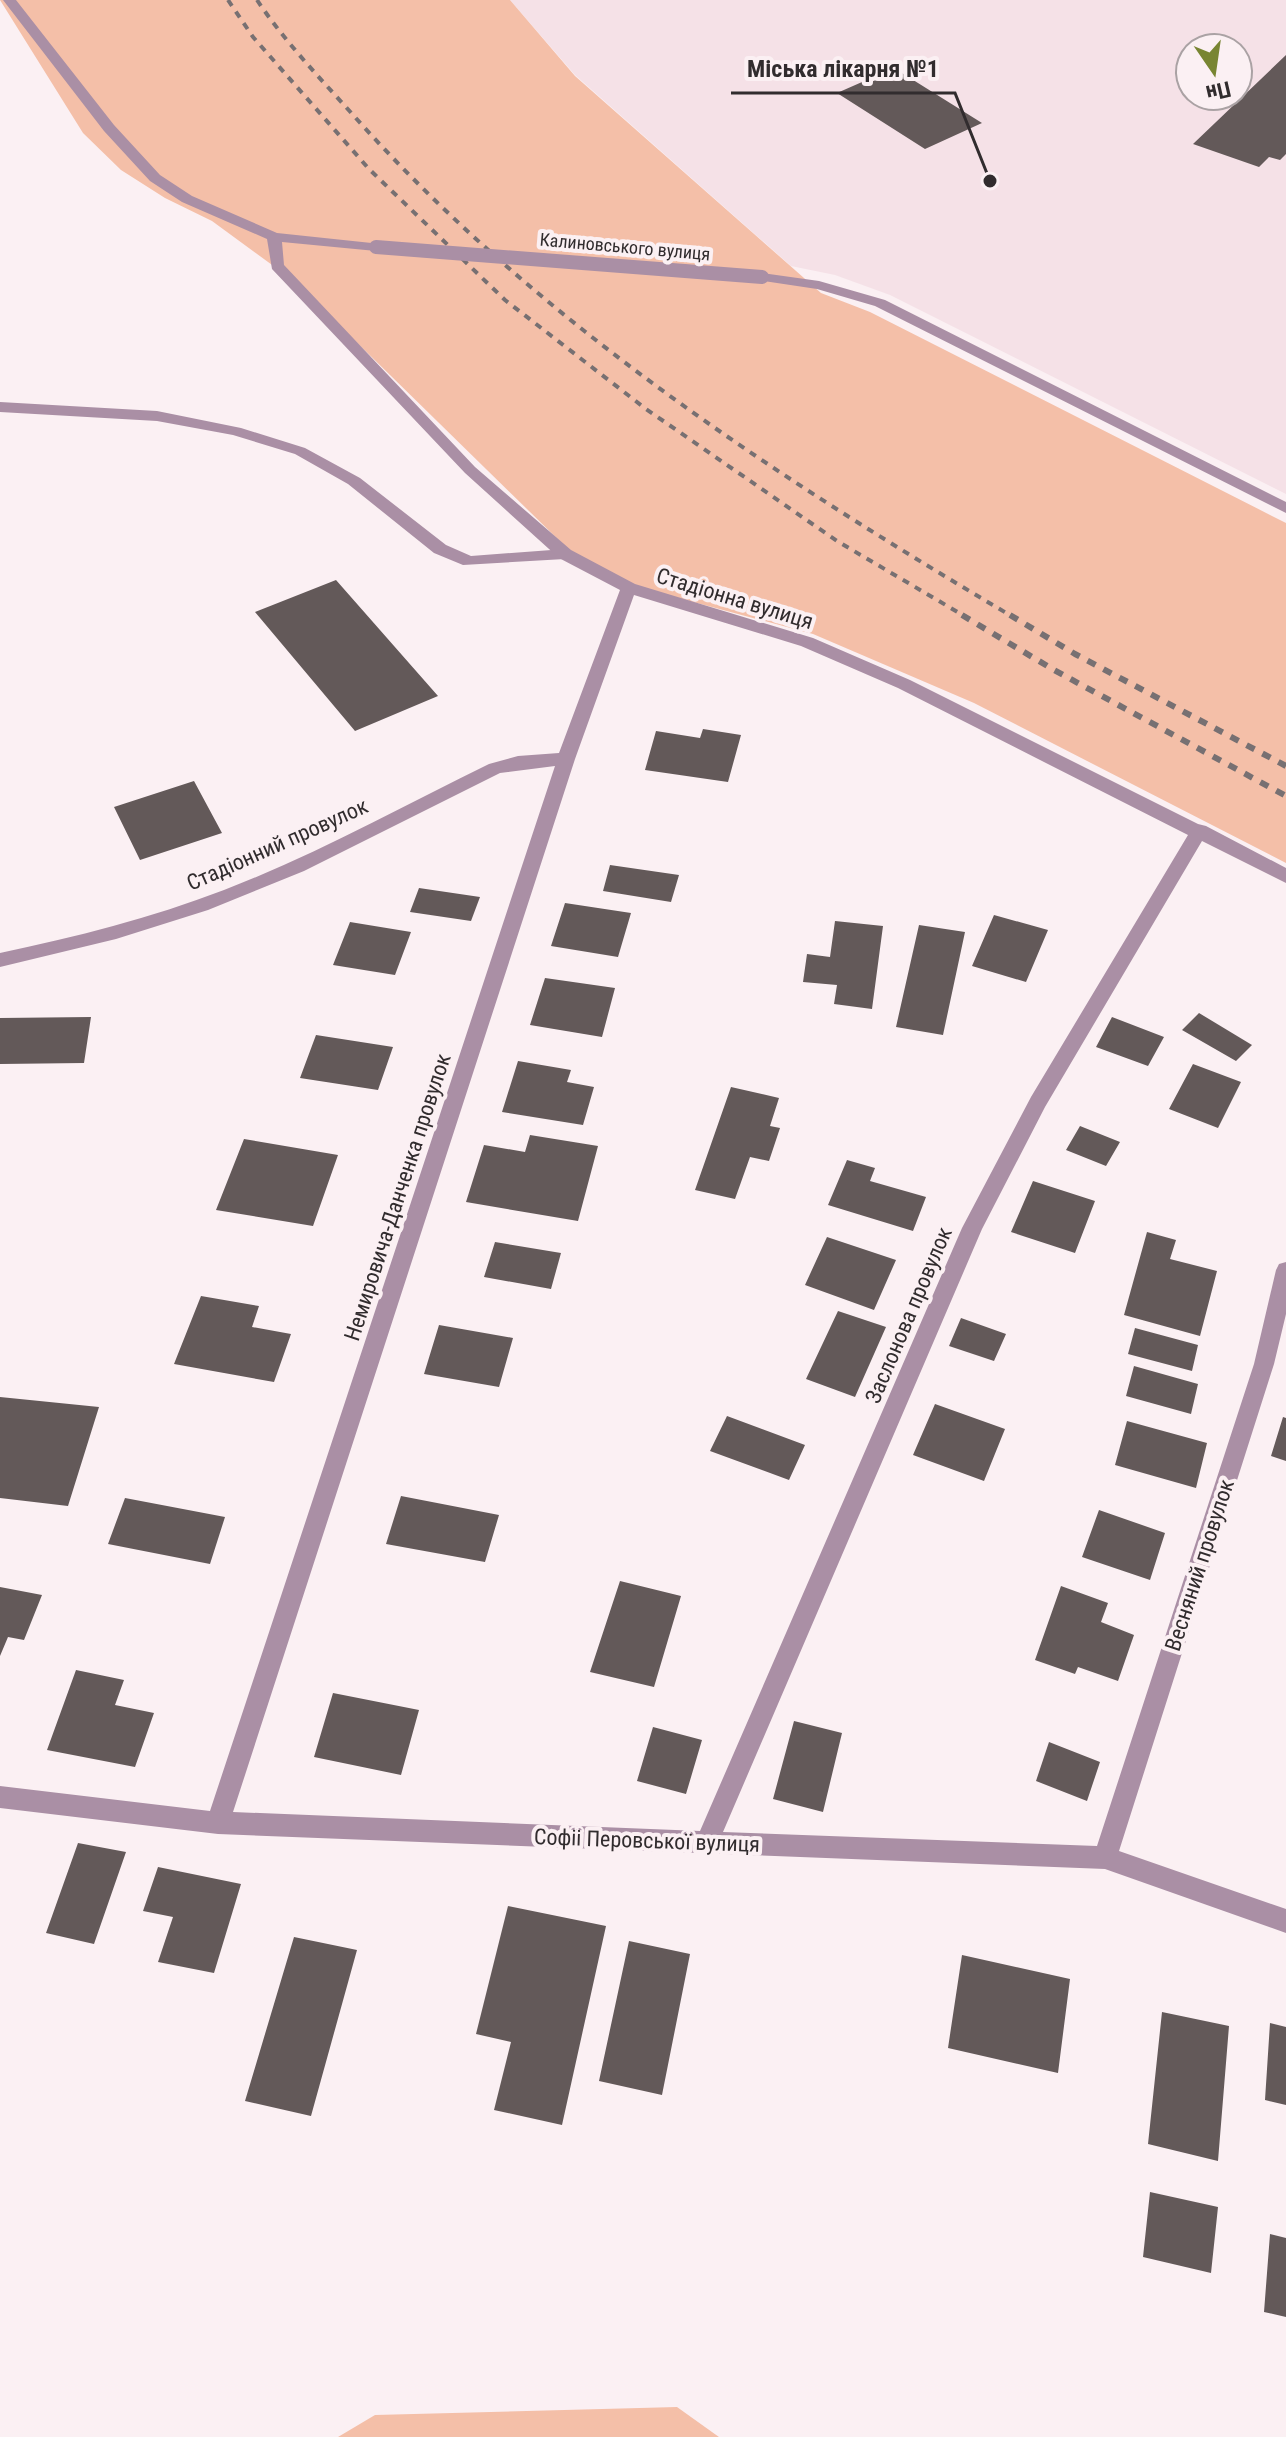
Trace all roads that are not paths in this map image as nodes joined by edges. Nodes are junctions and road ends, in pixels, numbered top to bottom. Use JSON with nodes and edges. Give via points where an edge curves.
{"nodes":[{"id":1,"x":9,"y":0,"type":"edge"},
{"id":2,"x":274,"y":237,"type":"junction"},
{"id":3,"x":0,"y":407,"type":"edge"},
{"id":4,"x":1286,"y":508,"type":"edge"},
{"id":5,"x":565,"y":554,"type":"junction"},
{"id":6,"x":629,"y":588,"type":"junction"},
{"id":7,"x":566,"y":759,"type":"junction"},
{"id":8,"x":1200,"y":830,"type":"junction"},
{"id":9,"x":1286,"y":876,"type":"edge"},
{"id":10,"x":0,"y":960,"type":"edge"},
{"id":11,"x":1286,"y":1270,"type":"edge"},
{"id":12,"x":0,"y":1797,"type":"edge"},
{"id":13,"x":218,"y":1823,"type":"junction"},
{"id":14,"x":707,"y":1842,"type":"junction"},
{"id":15,"x":1105,"y":1858,"type":"junction"},
{"id":16,"x":1286,"y":1921,"type":"edge"}],
"edges":[{"from":1,"to":2,"type":"street","name":"Калиновського вулиця","via":[[155,178],[187,199]]},
{"from":2,"to":4,"type":"street","name":"Калиновського вулиця","bridge":true,"via":[[819,285],[880,303]]},
{"from":2,"to":5,"type":"street","name":"Стадіонна вулиця","via":[[277,266],[470,470]]},
{"from":3,"to":5,"type":"street","via":[[157,416],[236,431],[300,451],[354,481],[440,549],[469,561]]},
{"from":5,"to":6,"type":"street","name":"Стадіонна вулиця"},
{"from":6,"to":7,"type":"street","name":"Немировича-Данченка провулок"},
{"from":6,"to":8,"type":"street","name":"Стадіонна вулиця","via":[[807,642]]},
{"from":7,"to":10,"type":"street","name":"Стадіонний провулок","via":[[495,768],[231,895],[92,941]]},
{"from":7,"to":13,"type":"street","name":"Немировича-Данченка провулок"},
{"from":8,"to":9,"type":"street","name":"Стадіонна вулиця"},
{"from":8,"to":14,"type":"street","name":"Заслонова провулок","via":[[1038,1102],[972,1228]]},
{"from":11,"to":15,"type":"street","name":"Весняний провулок","via":[[1264,1364]]},
{"from":12,"to":13,"type":"street","name":"Софіі Перовської вулиця"},
{"from":13,"to":14,"type":"street","name":"Софіі Перовської вулиця"},
{"from":14,"to":15,"type":"street","name":"Софіі Перовської вулиця"},
{"from":15,"to":16,"type":"street","name":"Софіі Перовської вулиця"}]}
